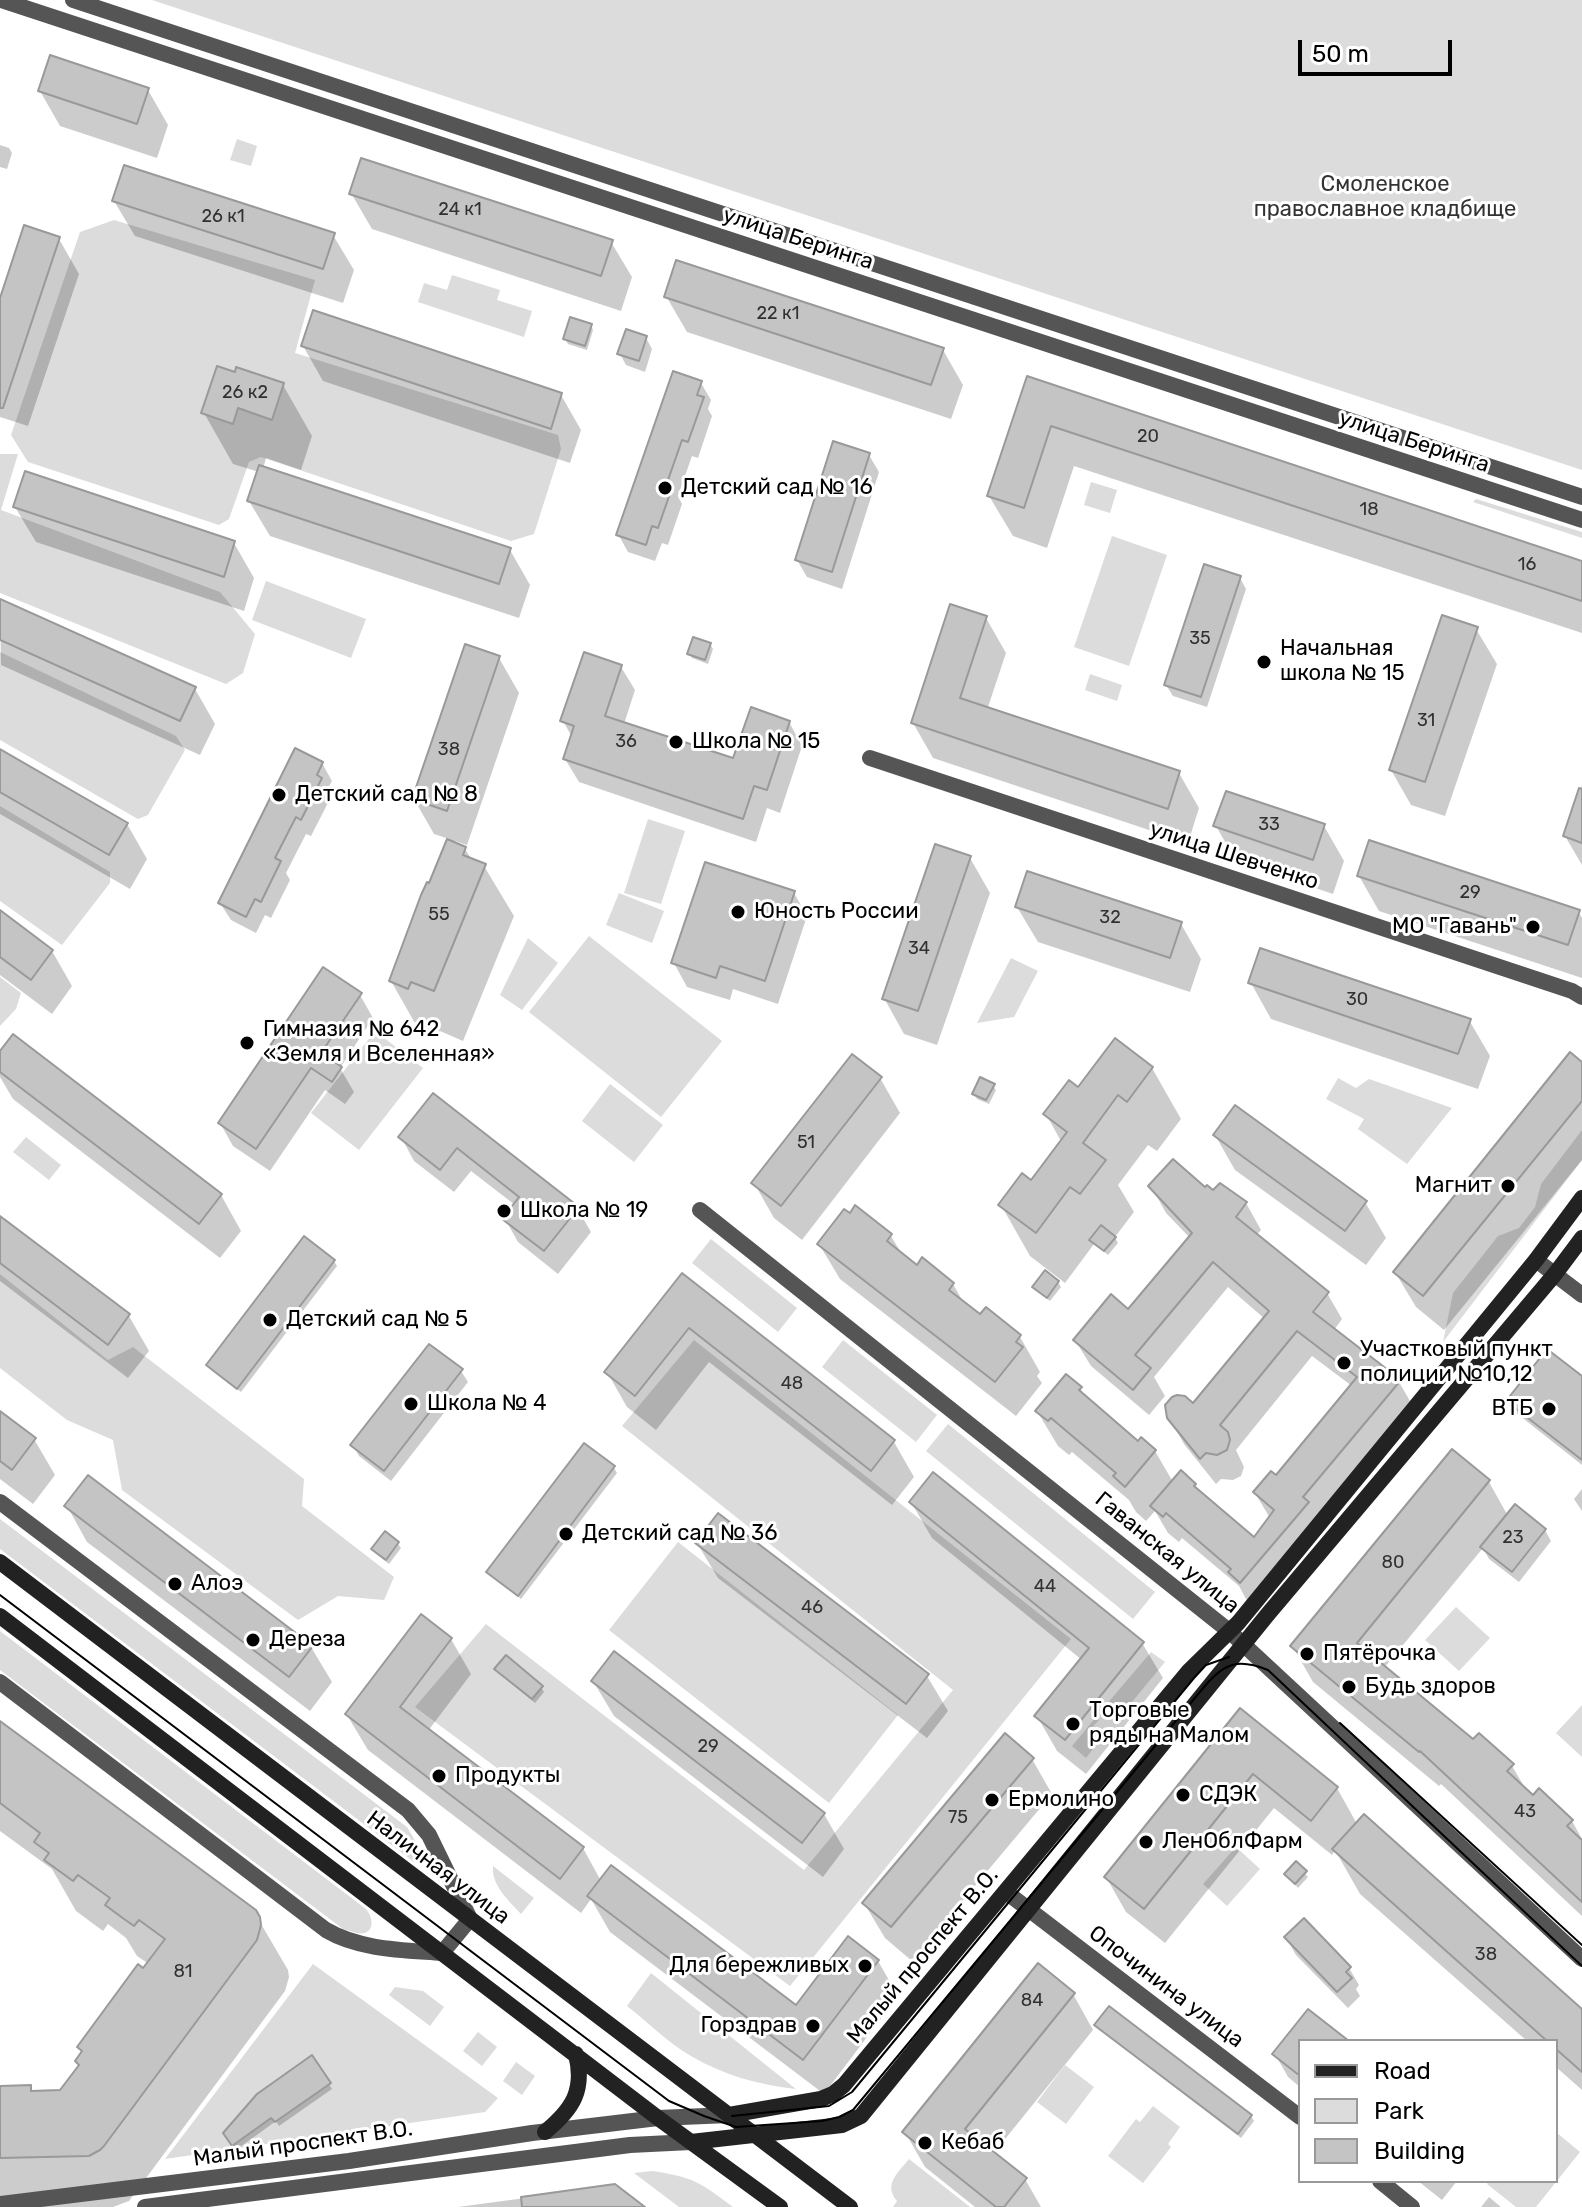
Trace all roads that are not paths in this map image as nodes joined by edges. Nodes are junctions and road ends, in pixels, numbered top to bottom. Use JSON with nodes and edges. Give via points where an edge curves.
{"nodes":[{"id":1,"x":1,"y":0,"type":"edge"},
{"id":2,"x":73,"y":0,"type":"edge"},
{"id":3,"x":1582,"y":497,"type":"edge"},
{"id":4,"x":1582,"y":520,"type":"edge"},
{"id":5,"x":870,"y":758,"type":"dead end"},
{"id":6,"x":1582,"y":997,"type":"edge"},
{"id":7,"x":1582,"y":1198,"type":"edge"},
{"id":8,"x":700,"y":1210,"type":"dead end"},
{"id":9,"x":1582,"y":1238,"type":"edge"},
{"id":10,"x":1536,"y":1260,"type":"junction"},
{"id":11,"x":1555,"y":1274,"type":"junction"},
{"id":12,"x":1582,"y":1295,"type":"edge"},
{"id":13,"x":0,"y":1502,"type":"edge"},
{"id":14,"x":0,"y":1562,"type":"edge"},
{"id":15,"x":0,"y":1616,"type":"edge"},
{"id":16,"x":1229,"y":1631,"type":"junction"},
{"id":17,"x":1244,"y":1643,"type":"junction"},
{"id":18,"x":0,"y":1682,"type":"edge"},
{"id":19,"x":1006,"y":1892,"type":"junction"},
{"id":20,"x":1028,"y":1909,"type":"junction"},
{"id":21,"x":470,"y":1919,"type":"junction"},
{"id":22,"x":442,"y":1953,"type":"junction"},
{"id":23,"x":1582,"y":1959,"type":"edge"},
{"id":24,"x":576,"y":2054,"type":"junction"},
{"id":25,"x":729,"y":2115,"type":"junction"},
{"id":26,"x":1298,"y":2115,"type":"edge"},
{"id":27,"x":658,"y":2118,"type":"junction"},
{"id":28,"x":545,"y":2132,"type":"junction"},
{"id":29,"x":756,"y":2136,"type":"junction"},
{"id":30,"x":691,"y":2142,"type":"junction"},
{"id":31,"x":1382,"y":2183,"type":"edge"},
{"id":32,"x":0,"y":2204,"type":"edge"},
{"id":33,"x":145,"y":2207,"type":"edge"},
{"id":34,"x":780,"y":2207,"type":"edge"},
{"id":35,"x":850,"y":2207,"type":"edge"},
{"id":36,"x":1412,"y":2207,"type":"edge"}],
"edges":[{"from":1,"to":4,"type":"street","name":"улица Беринга"},
{"from":2,"to":3,"type":"street","name":"улица Беринга"},
{"from":5,"to":6,"type":"street","name":"улица Шевченко"},
{"from":7,"to":10,"type":"main road","name":"Малый проспект В.О."},
{"from":8,"to":16,"type":"street","name":"Гаванская улица"},
{"from":9,"to":11,"type":"main road","name":"Малый проспект В.О."},
{"from":10,"to":11,"type":"street"},
{"from":10,"to":16,"type":"main road","name":"Малый проспект В.О."},
{"from":11,"to":12,"type":"street"},
{"from":11,"to":17,"type":"main road","name":"Малый проспект В.О."},
{"from":13,"to":21,"type":"street","via":[[408,1810],[429,1835]]},
{"from":14,"to":21,"type":"main road","name":"Наличная улица"},
{"from":15,"to":22,"type":"main road"},
{"from":16,"to":17,"type":"street","name":"Гаванская улица"},
{"from":16,"to":19,"type":"main road","name":"Малый проспект В.О.","via":[[1188,1672]]},
{"from":17,"to":20,"type":"main road","name":"Малый проспект В.О."},
{"from":17,"to":23,"type":"street","name":"Гаванская улица"},
{"from":18,"to":22,"type":"street","via":[[326,1930],[357,1943]]},
{"from":19,"to":20,"type":"street","name":"Опочинина улица"},
{"from":19,"to":25,"type":"main road","name":"Малый проспект В.О.","via":[[833,2094]]},
{"from":20,"to":26,"type":"street","name":"Опочинина улица"},
{"from":20,"to":29,"type":"main road","name":"Малый проспект В.О.","via":[[861,2116],[842,2125]]},
{"from":21,"to":22,"type":"street"},
{"from":21,"to":25,"type":"main road","name":"Наличная улица"},
{"from":22,"to":24,"type":"main road"},
{"from":24,"to":27,"type":"main road"},
{"from":24,"to":28,"type":"main road","via":[[580,2070],[573,2102]]},
{"from":25,"to":27,"type":"street","name":"Малый проспект В.О."},
{"from":25,"to":29,"type":"main road","name":"Наличная улица"},
{"from":27,"to":28,"type":"street","name":"Малый проспект В.О."},
{"from":27,"to":30,"type":"main road"},
{"from":28,"to":32,"type":"street","name":"Малый проспект В.О."},
{"from":29,"to":30,"type":"main road","name":"Малый проспект В.О."},
{"from":29,"to":35,"type":"main road","name":"Наличная улица"},
{"from":30,"to":33,"type":"street","name":"Малый проспект В.О.","via":[[630,2145]]},
{"from":30,"to":34,"type":"main road"},
{"from":31,"to":36,"type":"street"}]}
